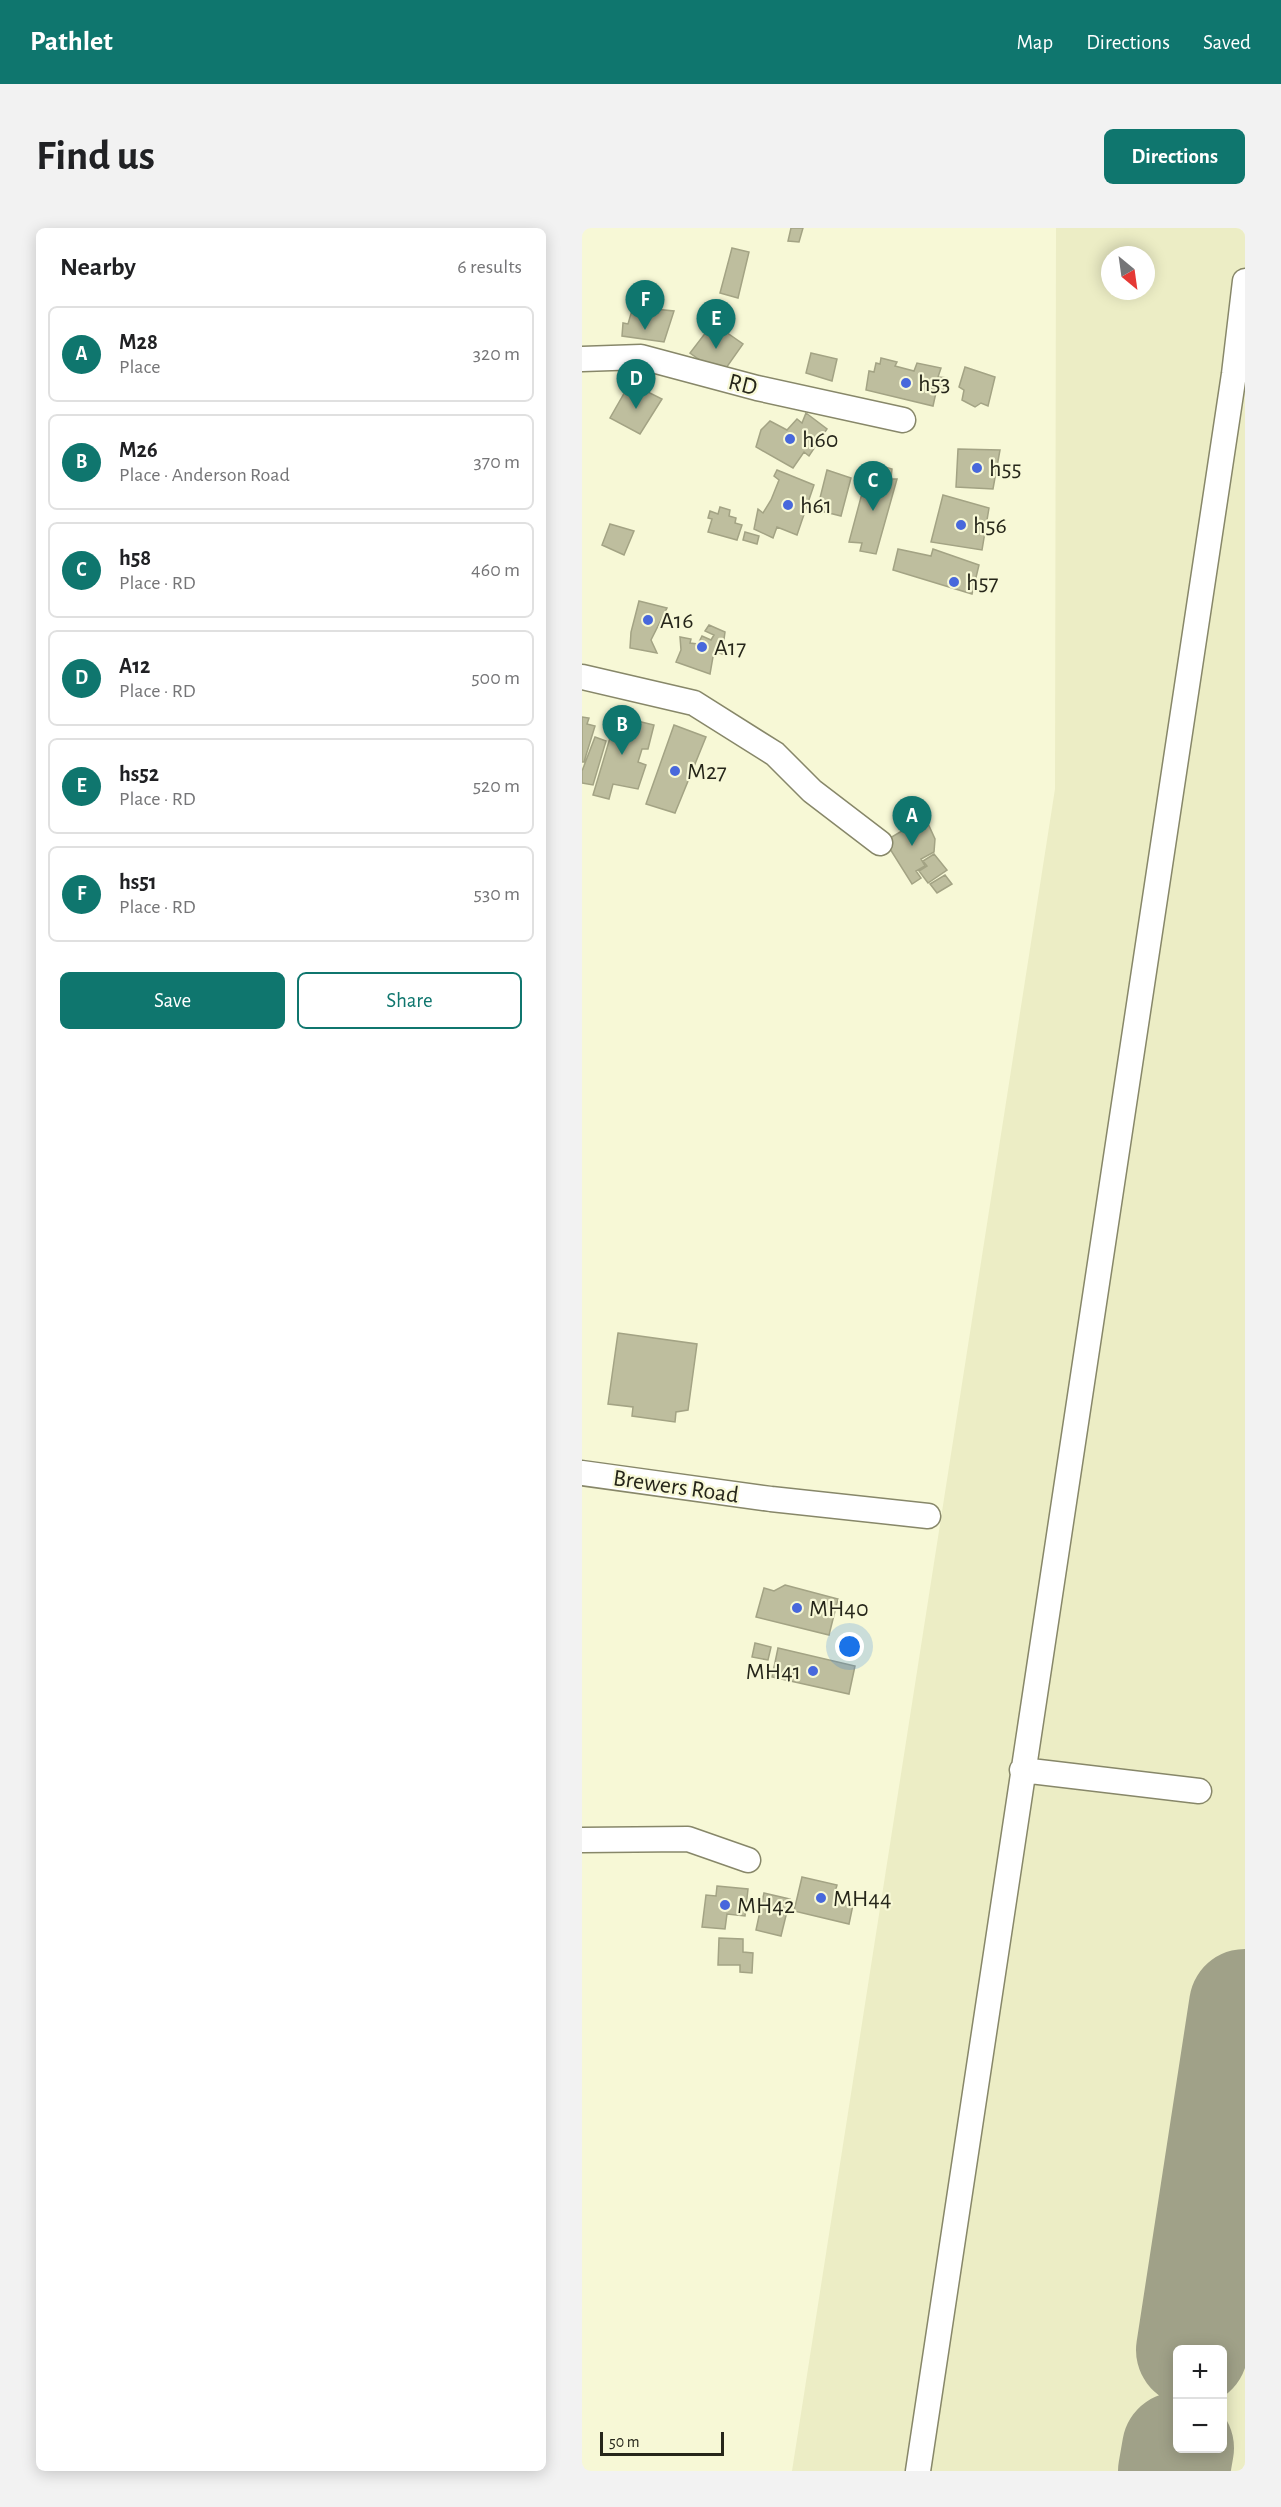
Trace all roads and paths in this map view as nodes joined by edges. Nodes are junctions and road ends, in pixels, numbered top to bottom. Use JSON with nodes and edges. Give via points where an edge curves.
{"nodes":[{"id":1,"x":1245,"y":281,"type":"edge"},
{"id":2,"x":582,"y":358,"type":"edge"},
{"id":3,"x":903,"y":420,"type":"dead end"},
{"id":4,"x":582,"y":677,"type":"edge"},
{"id":5,"x":880,"y":843,"type":"dead end"},
{"id":6,"x":582,"y":1473,"type":"edge"},
{"id":7,"x":928,"y":1516,"type":"dead end"},
{"id":8,"x":1022,"y":1770,"type":"junction"},
{"id":9,"x":1199,"y":1791,"type":"dead end"},
{"id":10,"x":582,"y":1840,"type":"edge"},
{"id":11,"x":748,"y":1860,"type":"dead end"},
{"id":12,"x":918,"y":2471,"type":"edge"}],
"edges":[{"from":1,"to":8,"type":"street"},
{"from":2,"to":3,"type":"street","name":"RD","via":[[641,357],[757,388]]},
{"from":4,"to":5,"type":"street","via":[[694,703],[775,754],[812,791]]},
{"from":6,"to":7,"type":"street","name":"Brewers Road"},
{"from":8,"to":9,"type":"street"},
{"from":8,"to":12,"type":"street"},
{"from":10,"to":11,"type":"street","via":[[688,1839]]}]}
